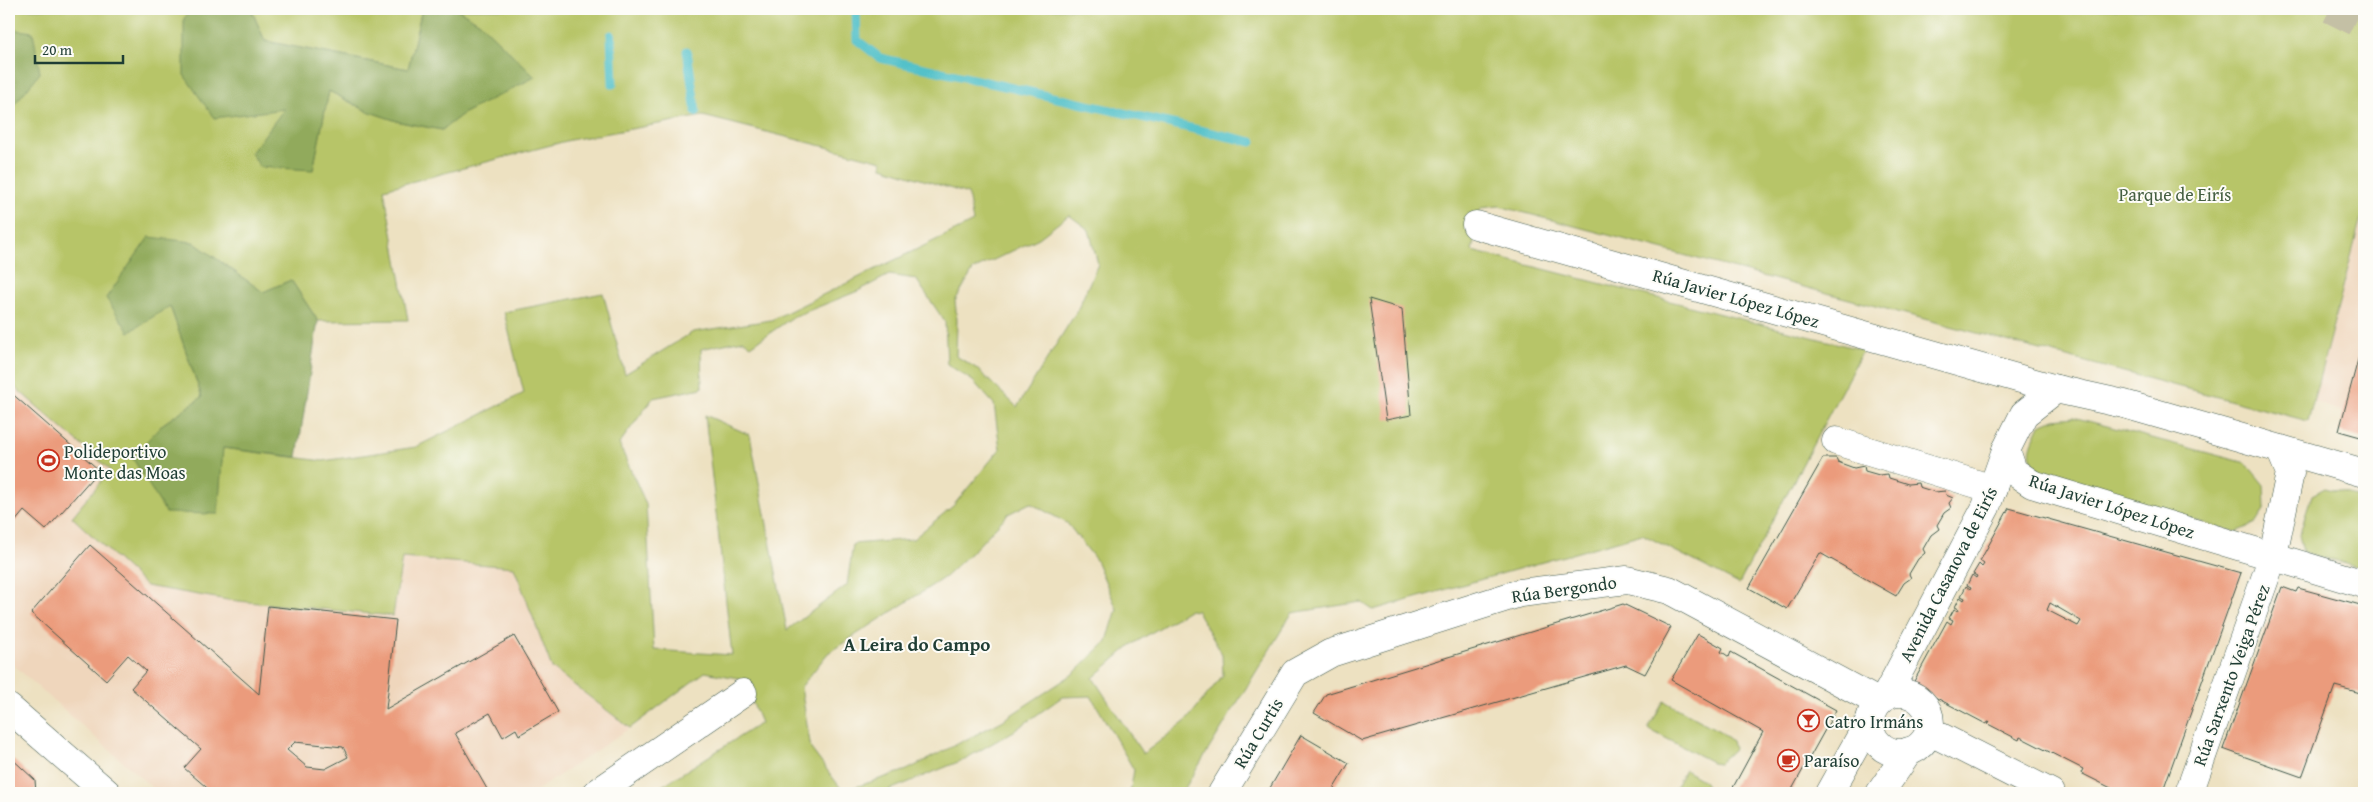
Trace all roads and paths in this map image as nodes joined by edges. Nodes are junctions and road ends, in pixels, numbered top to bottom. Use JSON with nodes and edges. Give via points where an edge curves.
{"nodes":[{"id":1,"x":1476,"y":225,"type":"dead end"},
{"id":2,"x":1995,"y":372,"type":"junction"},
{"id":3,"x":2056,"y":389,"type":"junction"},
{"id":4,"x":2024,"y":414,"type":"junction"},
{"id":5,"x":1836,"y":442,"type":"dead end"},
{"id":6,"x":2280,"y":448,"type":"junction"},
{"id":7,"x":2006,"y":450,"type":"junction"},
{"id":8,"x":2364,"y":473,"type":"edge"},
{"id":9,"x":1993,"y":489,"type":"junction"},
{"id":10,"x":2273,"y":556,"type":"junction"},
{"id":11,"x":2364,"y":584,"type":"edge"},
{"id":12,"x":1295,"y":673,"type":"joint"},
{"id":13,"x":743,"y":693,"type":"dead end"},
{"id":14,"x":1878,"y":706,"type":"junction"},
{"id":15,"x":9,"y":708,"type":"edge"},
{"id":16,"x":1929,"y":731,"type":"junction"},
{"id":17,"x":1909,"y":751,"type":"junction"},
{"id":18,"x":101,"y":791,"type":"edge"},
{"id":19,"x":597,"y":793,"type":"edge"},
{"id":20,"x":1222,"y":793,"type":"edge"},
{"id":21,"x":1829,"y":793,"type":"edge"},
{"id":22,"x":1880,"y":793,"type":"edge"},
{"id":23,"x":2051,"y":793,"type":"edge"},
{"id":24,"x":2188,"y":793,"type":"edge"}],
"edges":[{"from":1,"to":2,"type":"street","name":"Rúa Javier López López"},
{"from":2,"to":3,"type":"street","name":"Rúa Javier López López"},
{"from":2,"to":4,"type":"street"},
{"from":3,"to":4,"type":"street"},
{"from":3,"to":6,"type":"street","name":"Rúa Javier López López","via":[[2124,404]]},
{"from":4,"to":7,"type":"street"},
{"from":5,"to":9,"type":"street"},
{"from":6,"to":8,"type":"street","name":"Rúa Javier López López"},
{"from":6,"to":10,"type":"street","via":[[2290,473]]},
{"from":7,"to":9,"type":"street","name":"Avenida Casanova de Eirís"},
{"from":7,"to":10,"type":"street","name":"Rúa Javier López López","via":[[2013,470],[2032,484]]},
{"from":9,"to":14,"type":"street","name":"Avenida Casanova de Eirís"},
{"from":10,"to":11,"type":"street","name":"Rúa Javier López López"},
{"from":10,"to":24,"type":"street","name":"Rúa Sarxento Veiga Pérez"},
{"from":12,"to":14,"type":"street","name":"Rúa Bergondo","via":[[1331,653],[1520,593],[1627,580],[1669,590]]},
{"from":12,"to":20,"type":"street","name":"Rúa Curtis"},
{"from":13,"to":19,"type":"street"},
{"from":14,"to":16,"type":"street","via":[[1906,693],[1916,697],[1929,712]]},
{"from":14,"to":17,"type":"street","via":[[1871,731],[1882,746],[1900,753]]},
{"from":14,"to":21,"type":"street","name":"Avenida Casanova de Eirís"},
{"from":15,"to":18,"type":"street"},
{"from":16,"to":17,"type":"street","via":[[1918,747]]},
{"from":16,"to":23,"type":"street"},
{"from":17,"to":22,"type":"street"}]}
